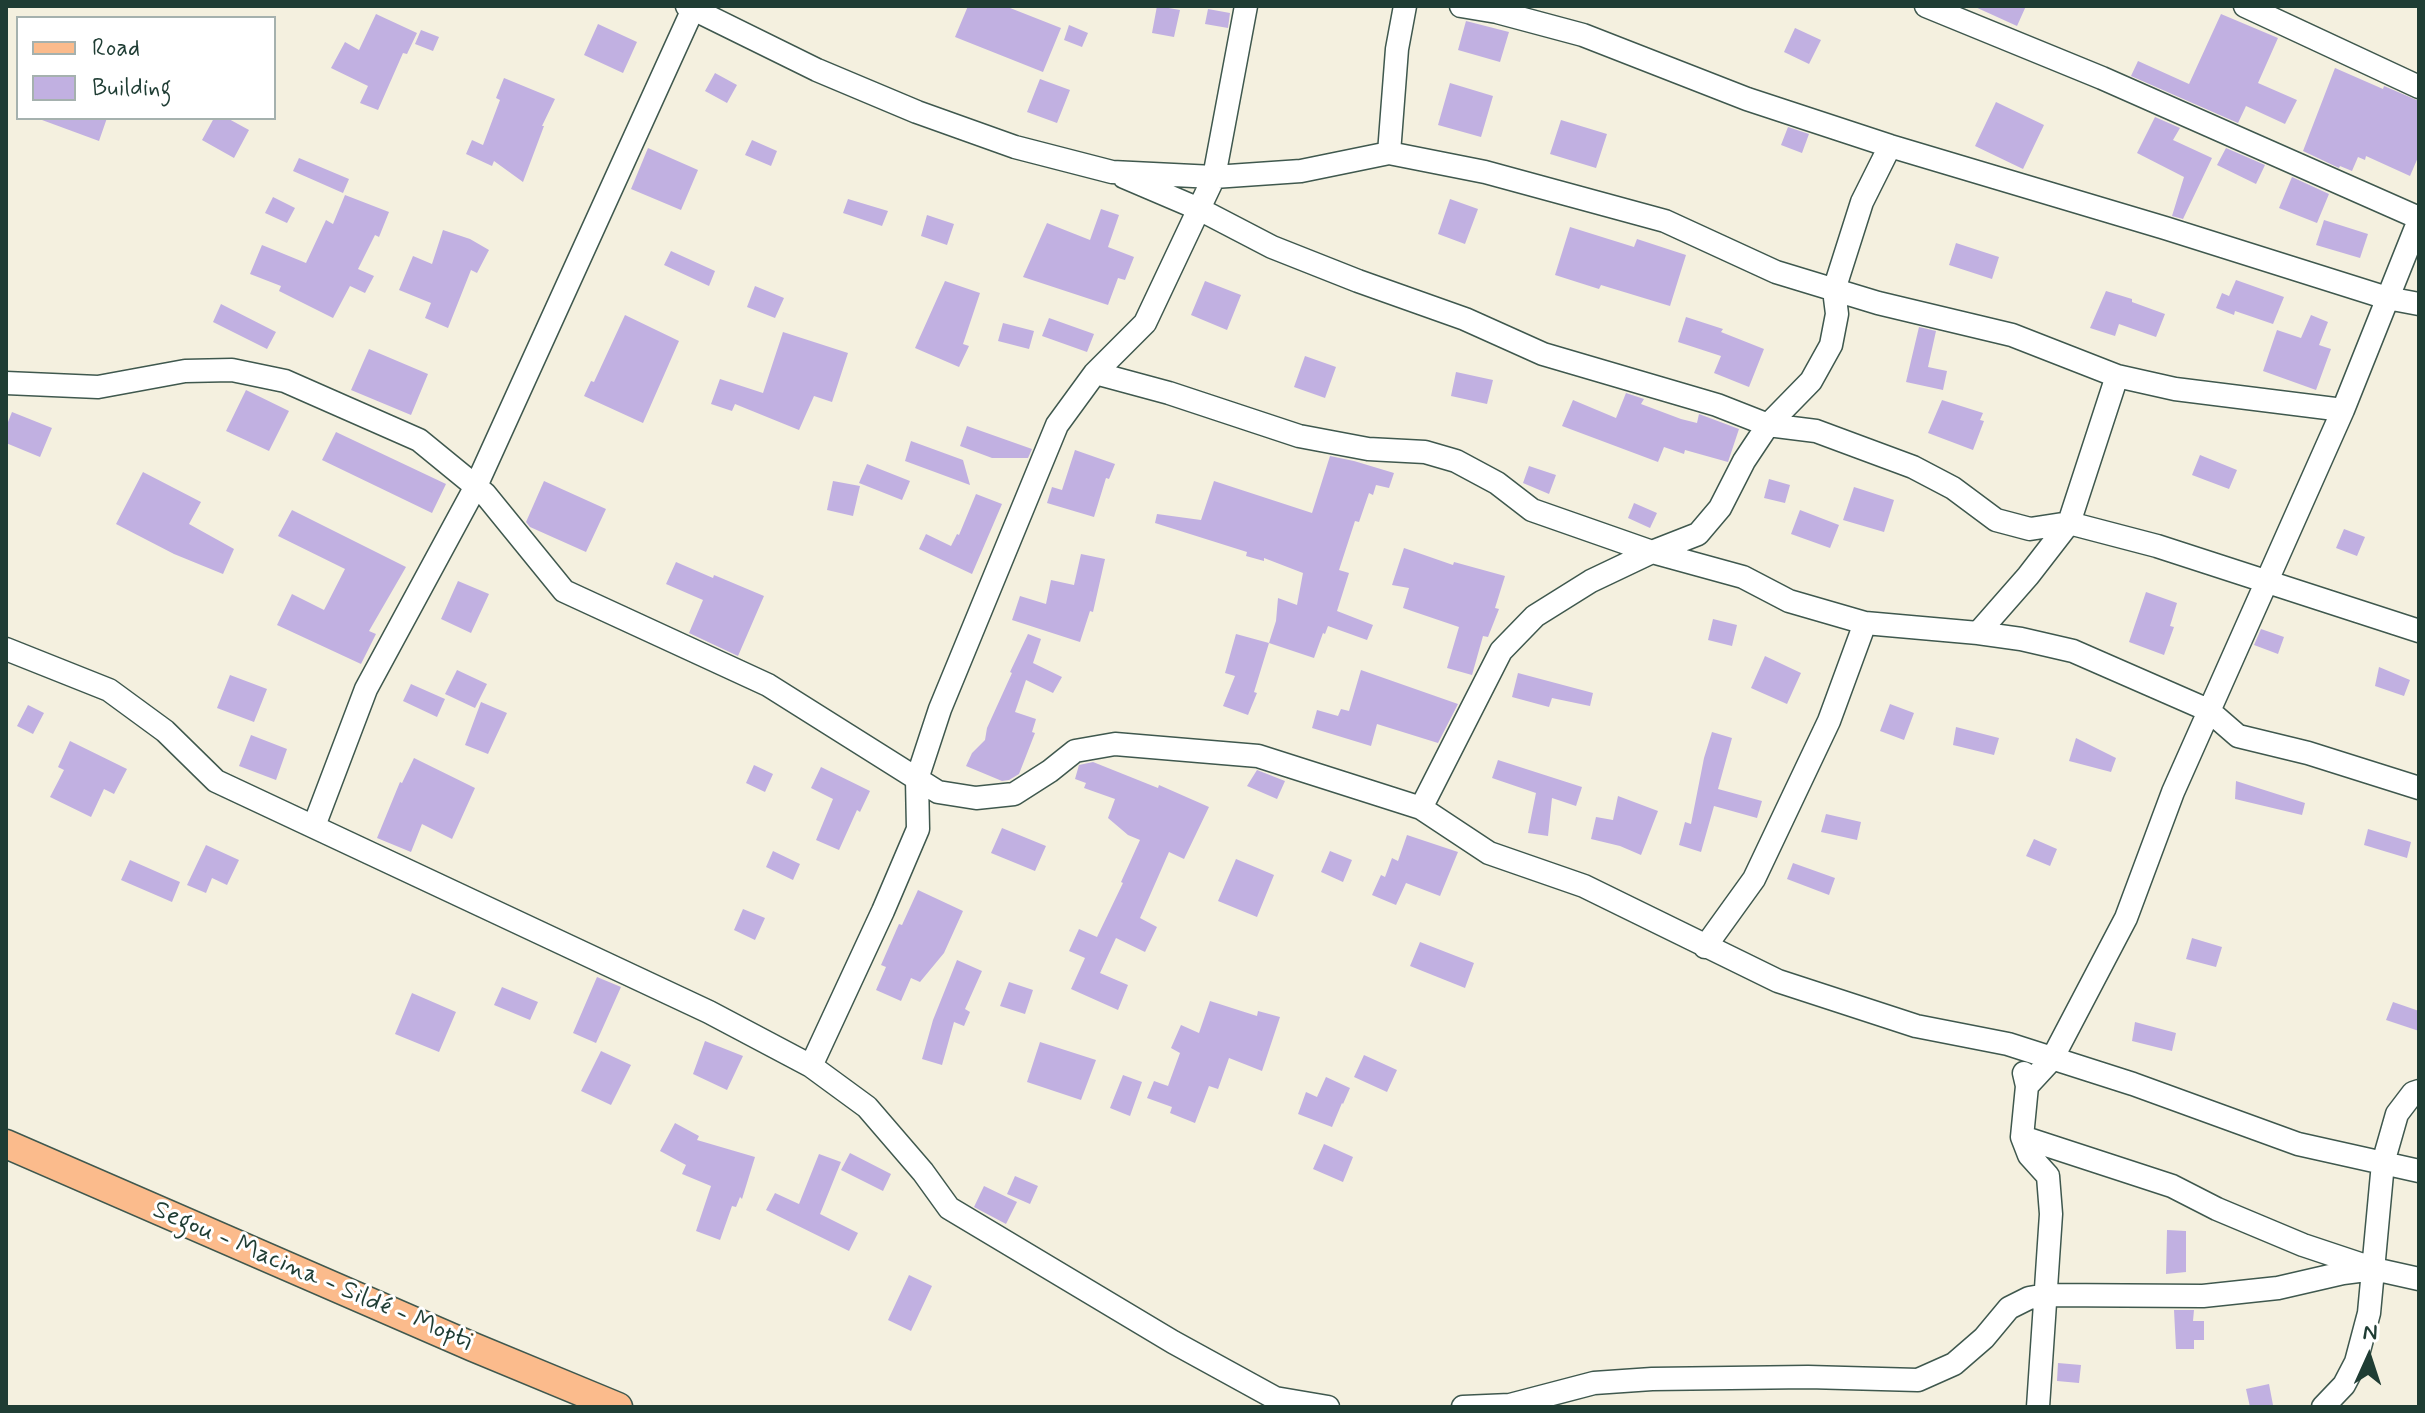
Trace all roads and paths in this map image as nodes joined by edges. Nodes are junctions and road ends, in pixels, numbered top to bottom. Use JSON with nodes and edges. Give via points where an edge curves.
{"nodes":[{"id":1,"x":1246,"y":6,"type":"edge"},
{"id":2,"x":1405,"y":6,"type":"edge"},
{"id":3,"x":1461,"y":6,"type":"edge"},
{"id":4,"x":1926,"y":6,"type":"edge"},
{"id":5,"x":2245,"y":6,"type":"edge"},
{"id":6,"x":690,"y":7,"type":"edge"},
{"id":7,"x":2419,"y":87,"type":"edge"},
{"id":8,"x":1890,"y":146,"type":"junction"},
{"id":9,"x":1389,"y":153,"type":"junction"},
{"id":10,"x":1112,"y":172,"type":"junction"},
{"id":11,"x":1214,"y":177,"type":"junction"},
{"id":12,"x":1199,"y":209,"type":"junction"},
{"id":13,"x":2419,"y":219,"type":"edge"},
{"id":14,"x":1834,"y":290,"type":"junction"},
{"id":15,"x":2387,"y":298,"type":"junction"},
{"id":16,"x":2419,"y":304,"type":"edge"},
{"id":17,"x":1095,"y":373,"type":"junction"},
{"id":18,"x":2117,"y":376,"type":"junction"},
{"id":19,"x":6,"y":383,"type":"edge"},
{"id":20,"x":2343,"y":410,"type":"junction"},
{"id":21,"x":1768,"y":425,"type":"junction"},
{"id":22,"x":476,"y":486,"type":"junction"},
{"id":23,"x":2069,"y":523,"type":"junction"},
{"id":24,"x":1652,"y":552,"type":"junction"},
{"id":25,"x":2267,"y":582,"type":"junction"},
{"id":26,"x":1865,"y":623,"type":"junction"},
{"id":27,"x":2419,"y":631,"type":"edge"},
{"id":28,"x":1978,"y":633,"type":"junction"},
{"id":29,"x":6,"y":649,"type":"edge"},
{"id":30,"x":2208,"y":710,"type":"junction"},
{"id":31,"x":917,"y":779,"type":"junction"},
{"id":32,"x":2419,"y":788,"type":"edge"},
{"id":33,"x":1421,"y":808,"type":"junction"},
{"id":34,"x":314,"y":826,"type":"junction"},
{"id":35,"x":1705,"y":947,"type":"junction"},
{"id":36,"x":2008,"y":1044,"type":"junction"},
{"id":37,"x":2052,"y":1059,"type":"junction"},
{"id":38,"x":811,"y":1066,"type":"junction"},
{"id":39,"x":2027,"y":1086,"type":"junction"},
{"id":40,"x":2419,"y":1091,"type":"edge"},
{"id":41,"x":2022,"y":1137,"type":"junction"},
{"id":42,"x":6,"y":1144,"type":"edge"},
{"id":43,"x":2383,"y":1163,"type":"junction"},
{"id":44,"x":2419,"y":1171,"type":"edge"},
{"id":45,"x":2374,"y":1269,"type":"junction"},
{"id":46,"x":2419,"y":1279,"type":"edge"},
{"id":47,"x":2046,"y":1295,"type":"junction"},
{"id":48,"x":618,"y":1407,"type":"edge"},
{"id":49,"x":1328,"y":1407,"type":"edge"},
{"id":50,"x":1463,"y":1407,"type":"edge"},
{"id":51,"x":2038,"y":1407,"type":"edge"},
{"id":52,"x":2323,"y":1407,"type":"edge"}],
"edges":[{"from":1,"to":11,"type":"street"},
{"from":2,"to":9,"type":"street"},
{"from":3,"to":8,"type":"street","via":[[1583,35],[1747,99]]},
{"from":4,"to":13,"type":"street"},
{"from":5,"to":7,"type":"street"},
{"from":6,"to":10,"type":"street","via":[[917,112],[1015,147]]},
{"from":6,"to":22,"type":"street"},
{"from":8,"to":14,"type":"street","via":[[1862,202]]},
{"from":8,"to":15,"type":"street"},
{"from":9,"to":11,"type":"street","via":[[1301,171]]},
{"from":9,"to":14,"type":"street","via":[[1485,172],[1665,221],[1776,272]]},
{"from":10,"to":11,"type":"street"},
{"from":10,"to":12,"type":"street"},
{"from":11,"to":12,"type":"street"},
{"from":12,"to":17,"type":"street","via":[[1145,323]]},
{"from":12,"to":21,"type":"street","via":[[1272,247],[1543,354]]},
{"from":13,"to":15,"type":"street"},
{"from":14,"to":18,"type":"street","via":[[2012,335]]},
{"from":14,"to":21,"type":"street","via":[[1837,314],[1831,345],[1811,381]]},
{"from":15,"to":16,"type":"street"},
{"from":15,"to":20,"type":"street"},
{"from":17,"to":24,"type":"street","via":[[1299,436],[1368,449],[1425,452],[1456,461],[1532,510]]},
{"from":17,"to":31,"type":"street","via":[[1057,425],[940,709]]},
{"from":18,"to":20,"type":"street","via":[[2175,389]]},
{"from":18,"to":23,"type":"street"},
{"from":19,"to":22,"type":"street","via":[[98,387],[185,371],[232,370],[285,381],[419,440]]},
{"from":20,"to":25,"type":"street"},
{"from":21,"to":23,"type":"street","via":[[1816,431],[1913,467],[1996,520],[2030,529]]},
{"from":21,"to":24,"type":"street","via":[[1720,508],[1698,534]]},
{"from":22,"to":31,"type":"street","via":[[564,591],[768,685]]},
{"from":22,"to":34,"type":"street","via":[[366,689]]},
{"from":23,"to":25,"type":"street"},
{"from":23,"to":28,"type":"street"},
{"from":24,"to":26,"type":"street","via":[[1743,577],[1789,601]]},
{"from":24,"to":33,"type":"street","via":[[1535,616],[1501,651]]},
{"from":25,"to":27,"type":"street"},
{"from":25,"to":30,"type":"street"},
{"from":26,"to":28,"type":"street"},
{"from":26,"to":35,"type":"street","via":[[1829,721],[1754,879]]},
{"from":28,"to":30,"type":"street","via":[[2073,651]]},
{"from":29,"to":34,"type":"street","via":[[109,690],[165,731],[216,781]]},
{"from":30,"to":32,"type":"street","via":[[2238,736]]},
{"from":30,"to":37,"type":"street","via":[[2126,918]]},
{"from":31,"to":33,"type":"street","via":[[938,792],[976,798],[1014,794],[1075,751],[1115,744],[1258,756]]},
{"from":31,"to":38,"type":"street","via":[[918,829]]},
{"from":33,"to":35,"type":"street","via":[[1489,853],[1584,886]]},
{"from":34,"to":38,"type":"street","via":[[709,1012]]},
{"from":35,"to":36,"type":"street","via":[[1778,981],[1916,1026]]},
{"from":36,"to":37,"type":"street"},
{"from":36,"to":39,"type":"street","via":[[2021,1063]]},
{"from":37,"to":39,"type":"street"},
{"from":37,"to":43,"type":"street","via":[[2298,1144]]},
{"from":38,"to":49,"type":"street","via":[[867,1107],[949,1208],[1275,1398]]},
{"from":39,"to":41,"type":"street"},
{"from":40,"to":43,"type":"street","via":[[2397,1114]]},
{"from":41,"to":45,"type":"street","via":[[2172,1186],[2303,1245]]},
{"from":41,"to":47,"type":"street","via":[[2029,1155],[2048,1176]]},
{"from":42,"to":48,"type":"main road","name":"Segou - Macina - Sildé - Mopti"},
{"from":43,"to":44,"type":"street"},
{"from":43,"to":45,"type":"street"},
{"from":45,"to":46,"type":"street"},
{"from":45,"to":47,"type":"street","via":[[2203,1296]]},
{"from":45,"to":52,"type":"street","via":[[2356,1362]]},
{"from":47,"to":50,"type":"street","via":[[2009,1308],[1954,1364],[1918,1380],[1652,1379],[1594,1383],[1510,1405]]},
{"from":47,"to":51,"type":"street"}]}
